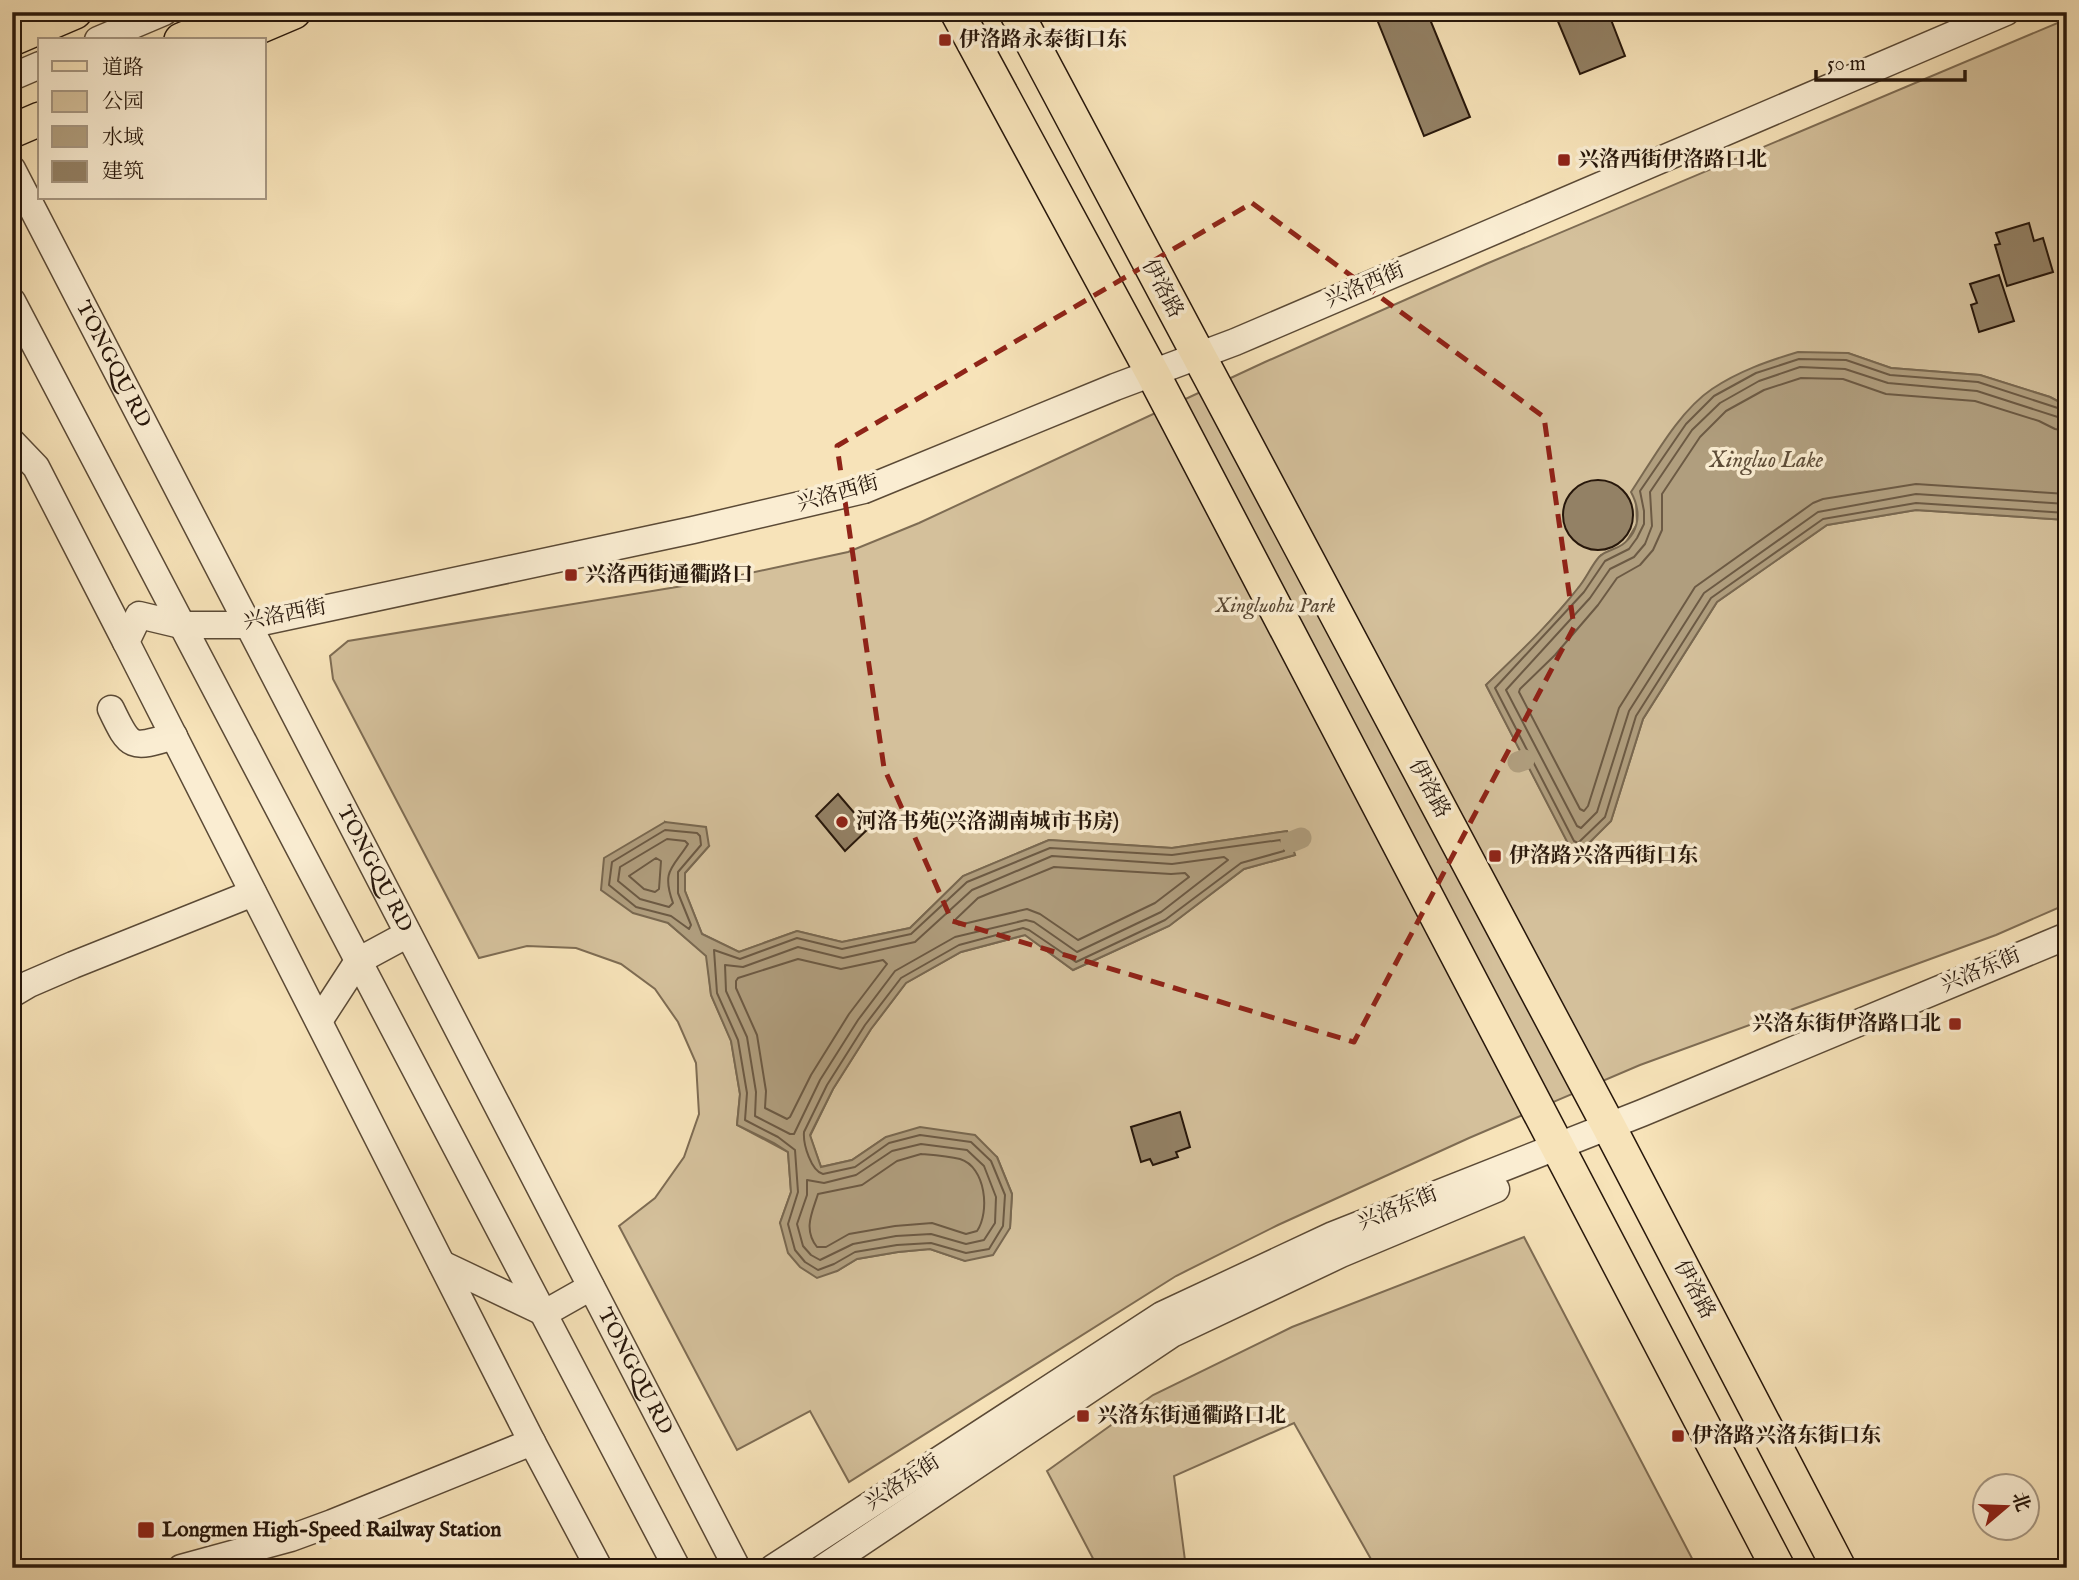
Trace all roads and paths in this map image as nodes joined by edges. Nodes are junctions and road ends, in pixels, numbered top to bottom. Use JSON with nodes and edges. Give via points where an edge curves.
{"nodes":[{"id":1,"x":75,"y":12,"type":"edge"},
{"id":2,"x":164,"y":12,"type":"edge"},
{"id":3,"x":247,"y":12,"type":"edge"},
{"id":4,"x":294,"y":12,"type":"edge"},
{"id":5,"x":957,"y":12,"type":"edge"},
{"id":6,"x":1016,"y":12,"type":"edge"},
{"id":7,"x":1965,"y":12,"type":"edge"},
{"id":8,"x":2006,"y":12,"type":"edge"},
{"id":9,"x":104,"y":38,"type":"edge"},
{"id":10,"x":186,"y":38,"type":"edge"},
{"id":11,"x":233,"y":38,"type":"edge"},
{"id":12,"x":12,"y":40,"type":"edge"},
{"id":13,"x":38,"y":66,"type":"edge"},
{"id":14,"x":12,"y":77,"type":"edge"},
{"id":15,"x":38,"y":100,"type":"edge"},
{"id":16,"x":12,"y":111,"type":"edge"},
{"id":17,"x":38,"y":120,"type":"edge"},
{"id":18,"x":12,"y":131,"type":"edge"},
{"id":19,"x":12,"y":169,"type":"edge"},
{"id":20,"x":12,"y":301,"type":"edge"},
{"id":21,"x":1195,"y":350,"type":"junction"},
{"id":22,"x":1149,"y":367,"type":"junction"},
{"id":23,"x":12,"y":442,"type":"edge"},
{"id":24,"x":244,"y":617,"type":"junction"},
{"id":25,"x":181,"y":625,"type":"junction"},
{"id":26,"x":126,"y":642,"type":"junction"},
{"id":27,"x":111,"y":709,"type":"dead end"},
{"id":28,"x":174,"y":736,"type":"junction"},
{"id":29,"x":253,"y":892,"type":"junction"},
{"id":30,"x":408,"y":934,"type":"junction"},
{"id":31,"x":2067,"y":936,"type":"edge"},
{"id":32,"x":2067,"y":952,"type":"edge"},
{"id":33,"x":358,"y":961,"type":"junction"},
{"id":34,"x":12,"y":994,"type":"edge"},
{"id":35,"x":319,"y":1021,"type":"junction"},
{"id":36,"x":1612,"y":1133,"type":"junction"},
{"id":37,"x":1562,"y":1153,"type":"junction"},
{"id":38,"x":442,"y":1264,"type":"junction"},
{"id":39,"x":591,"y":1287,"type":"junction"},
{"id":40,"x":545,"y":1313,"type":"junction"},
{"id":41,"x":532,"y":1442,"type":"junction"},
{"id":42,"x":590,"y":1564,"type":"edge"},
{"id":43,"x":181,"y":1568,"type":"edge"},
{"id":44,"x":677,"y":1568,"type":"edge"},
{"id":45,"x":737,"y":1568,"type":"edge"},
{"id":46,"x":773,"y":1568,"type":"edge"},
{"id":47,"x":823,"y":1568,"type":"edge"},
{"id":48,"x":1778,"y":1568,"type":"edge"},
{"id":49,"x":1839,"y":1568,"type":"edge"}],
"edges":[{"from":1,"to":12,"type":"main road"},
{"from":2,"to":9,"type":"street"},
{"from":3,"to":10,"type":"main road"},
{"from":4,"to":11,"type":"main road"},
{"from":5,"to":22,"type":"main road"},
{"from":6,"to":21,"type":"main road","name":"伊洛路"},
{"from":7,"to":21,"type":"street","name":"兴洛西街"},
{"from":8,"to":21,"type":"street","name":"兴洛西街"},
{"from":13,"to":14,"type":"street"},
{"from":15,"to":16,"type":"main road"},
{"from":17,"to":18,"type":"main road"},
{"from":19,"to":24,"type":"street","name":"TONGQU RD"},
{"from":20,"to":25,"type":"street"},
{"from":21,"to":22,"type":"street","name":"兴洛西街"},
{"from":21,"to":36,"type":"main road","name":"伊洛路"},
{"from":22,"to":24,"type":"street","name":"兴洛西街","via":[[859,474]]},
{"from":22,"to":37,"type":"main road"},
{"from":23,"to":26,"type":"street","via":[[36,467]]},
{"from":24,"to":25,"type":"street","name":"兴洛西街"},
{"from":24,"to":30,"type":"street","name":"TONGQU RD"},
{"from":25,"to":26,"type":"street","name":"兴洛西街","via":[[139,615]]},
{"from":25,"to":33,"type":"street"},
{"from":26,"to":28,"type":"street"},
{"from":27,"to":28,"type":"street","via":[[124,738],[136,744]]},
{"from":28,"to":29,"type":"street"},
{"from":29,"to":34,"type":"street"},
{"from":29,"to":35,"type":"street"},
{"from":30,"to":33,"type":"street"},
{"from":30,"to":39,"type":"street","name":"TONGQU RD"},
{"from":31,"to":36,"type":"street","name":"兴洛东街"},
{"from":32,"to":36,"type":"street","name":"兴洛东街"},
{"from":33,"to":35,"type":"street"},
{"from":33,"to":40,"type":"street"},
{"from":35,"to":38,"type":"street"},
{"from":36,"to":37,"type":"street","name":"兴洛东街"},
{"from":36,"to":49,"type":"main road","name":"伊洛路"},
{"from":37,"to":46,"type":"street","name":"兴洛东街","via":[[1333,1235],[1162,1315]]},
{"from":37,"to":47,"type":"street","name":"兴洛东街","via":[[1172,1334]]},
{"from":37,"to":48,"type":"main road"},
{"from":38,"to":40,"type":"street"},
{"from":38,"to":41,"type":"street"},
{"from":39,"to":40,"type":"street"},
{"from":39,"to":45,"type":"street","name":"TONGQU RD"},
{"from":40,"to":44,"type":"street"},
{"from":41,"to":42,"type":"street"},
{"from":41,"to":43,"type":"street","via":[[291,1538]]}]}
